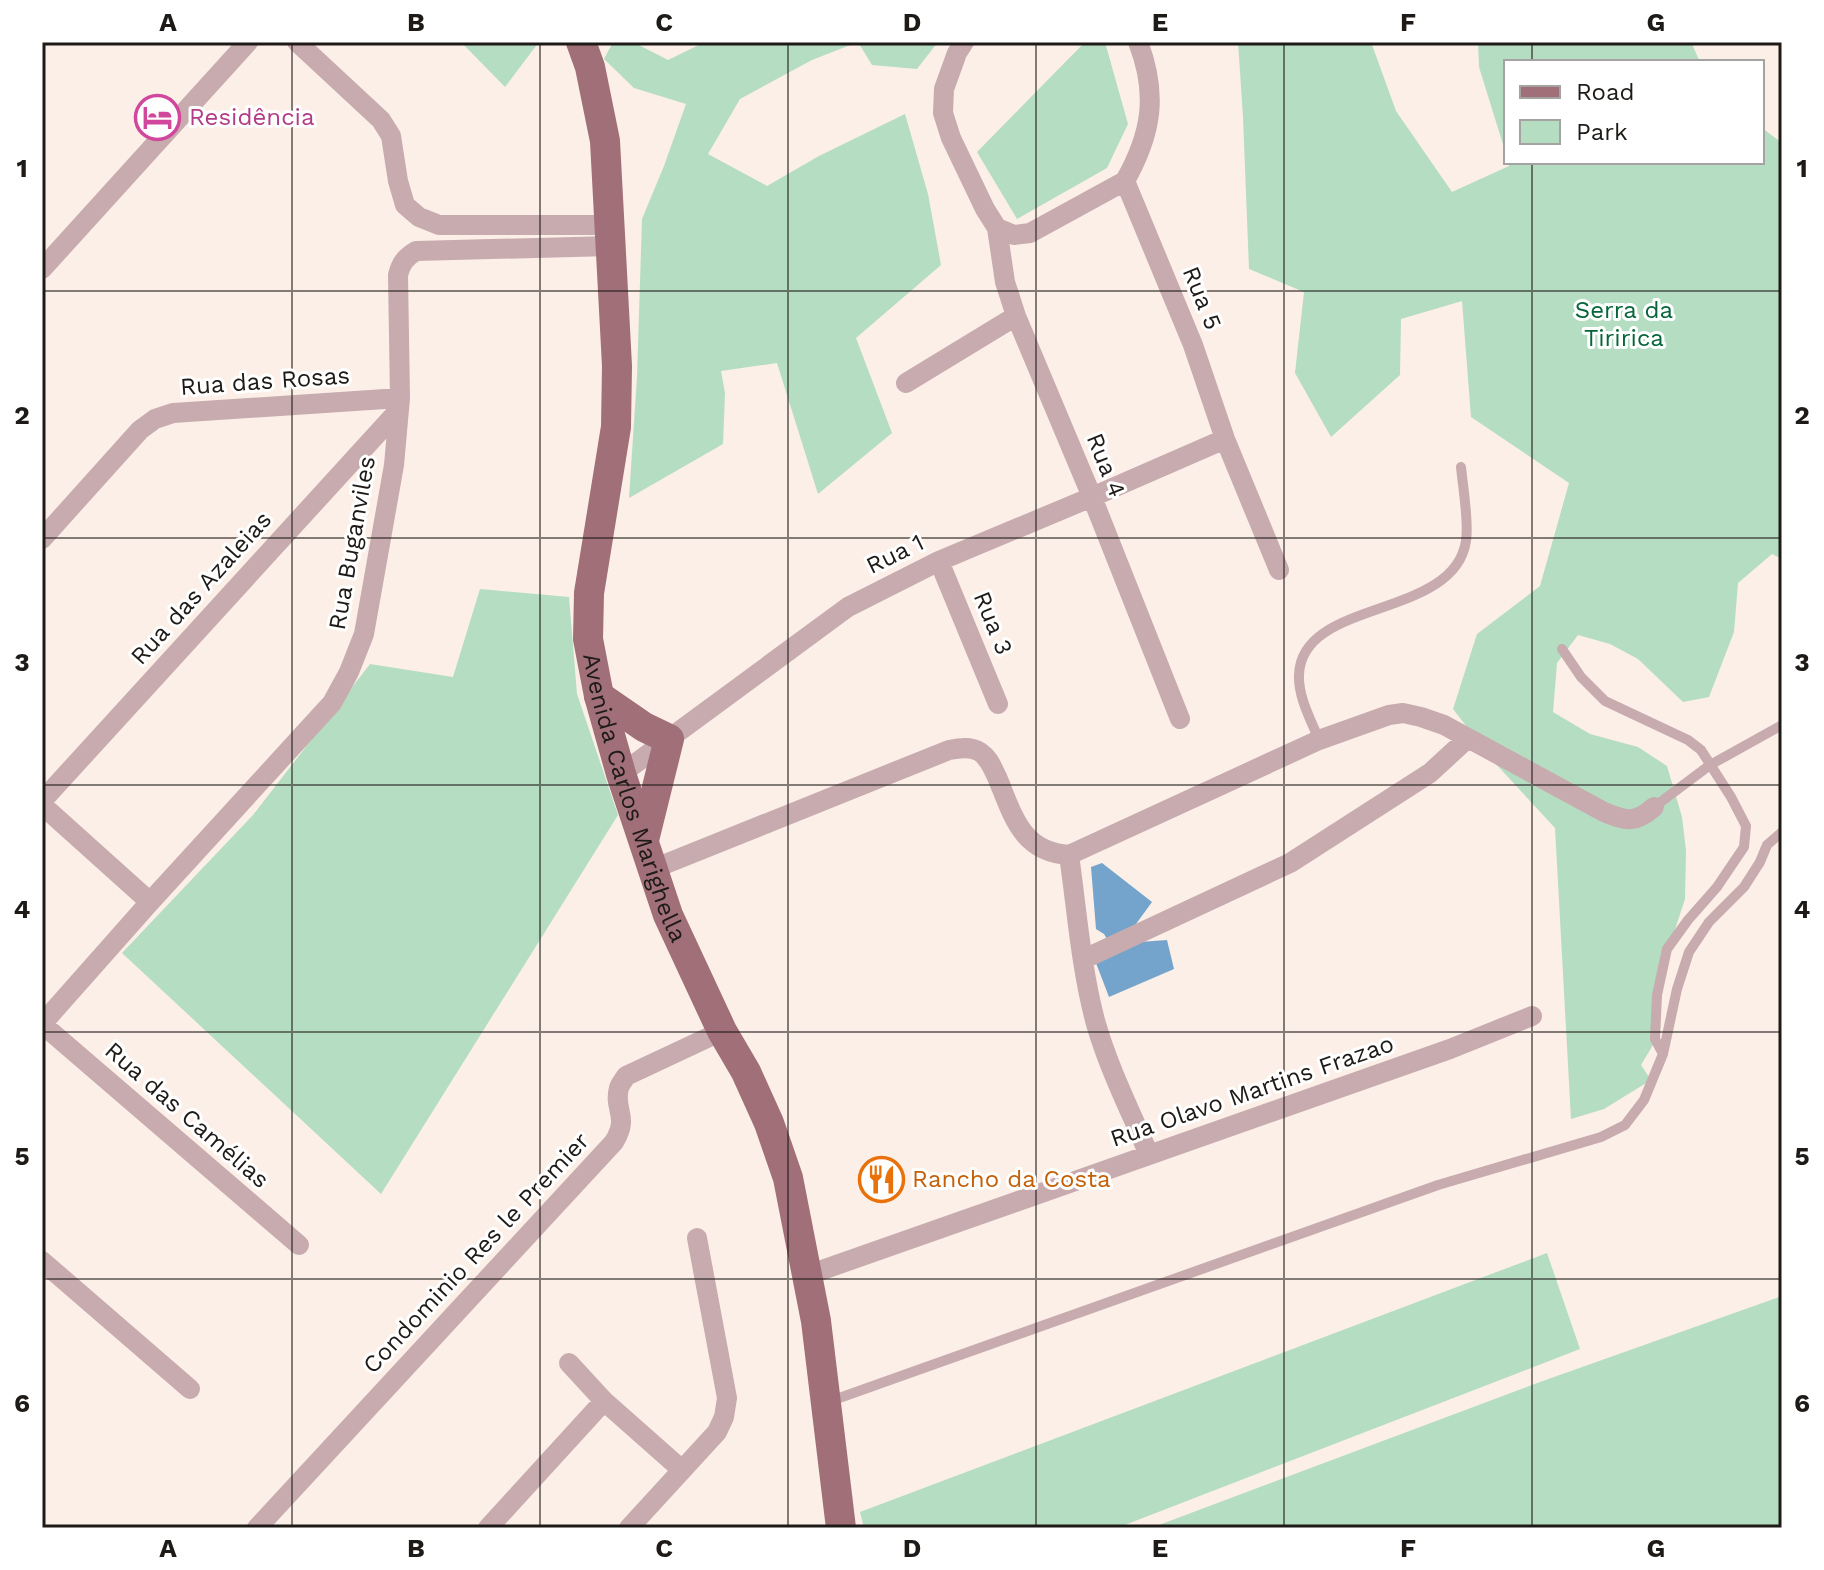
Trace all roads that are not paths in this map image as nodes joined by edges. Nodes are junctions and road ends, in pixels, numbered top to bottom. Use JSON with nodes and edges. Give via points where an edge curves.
{"nodes":[{"id":1,"x":248,"y":42,"type":"edge"},
{"id":2,"x":297,"y":42,"type":"edge"},
{"id":3,"x":581,"y":42,"type":"edge"},
{"id":4,"x":964,"y":42,"type":"edge"},
{"id":5,"x":1138,"y":42,"type":"edge"},
{"id":6,"x":1125,"y":181,"type":"junction"},
{"id":7,"x":997,"y":228,"type":"junction"},
{"id":8,"x":610,"y":236,"type":"junction"},
{"id":9,"x":42,"y":269,"type":"edge"},
{"id":10,"x":1016,"y":316,"type":"junction"},
{"id":11,"x":906,"y":383,"type":"dead end"},
{"id":12,"x":399,"y":404,"type":"junction"},
{"id":13,"x":1225,"y":439,"type":"junction"},
{"id":14,"x":1461,"y":467,"type":"dead end"},
{"id":15,"x":1092,"y":497,"type":"junction"},
{"id":16,"x":42,"y":539,"type":"edge"},
{"id":17,"x":939,"y":561,"type":"junction"},
{"id":18,"x":1279,"y":570,"type":"dead end"},
{"id":19,"x":1562,"y":649,"type":"dead end"},
{"id":20,"x":599,"y":696,"type":"junction"},
{"id":21,"x":998,"y":704,"type":"dead end"},
{"id":22,"x":1180,"y":719,"type":"dead end"},
{"id":23,"x":1782,"y":725,"type":"edge"},
{"id":24,"x":1468,"y":738,"type":"junction"},
{"id":25,"x":669,"y":739,"type":"junction"},
{"id":26,"x":1319,"y":740,"type":"junction"},
{"id":27,"x":1710,"y":765,"type":"junction"},
{"id":28,"x":621,"y":774,"type":"junction"},
{"id":29,"x":42,"y":803,"type":"edge"},
{"id":30,"x":1654,"y":807,"type":"joint"},
{"id":31,"x":1782,"y":832,"type":"edge"},
{"id":32,"x":649,"y":855,"type":"junction"},
{"id":33,"x":1069,"y":855,"type":"junction"},
{"id":34,"x":150,"y":902,"type":"junction"},
{"id":35,"x":1084,"y":959,"type":"junction"},
{"id":36,"x":1532,"y":1016,"type":"dead end"},
{"id":37,"x":42,"y":1024,"type":"edge"},
{"id":38,"x":722,"y":1031,"type":"junction"},
{"id":39,"x":1663,"y":1054,"type":"junction"},
{"id":40,"x":1149,"y":1155,"type":"junction"},
{"id":41,"x":697,"y":1238,"type":"dead end"},
{"id":42,"x":299,"y":1245,"type":"dead end"},
{"id":43,"x":46,"y":1272,"type":"edge"},
{"id":44,"x":808,"y":1275,"type":"junction"},
{"id":45,"x":569,"y":1363,"type":"dead end"},
{"id":46,"x":190,"y":1389,"type":"dead end"},
{"id":47,"x":604,"y":1401,"type":"junction"},
{"id":48,"x":826,"y":1403,"type":"junction"},
{"id":49,"x":682,"y":1470,"type":"junction"},
{"id":50,"x":257,"y":1528,"type":"edge"},
{"id":51,"x":488,"y":1528,"type":"edge"},
{"id":52,"x":629,"y":1528,"type":"edge"},
{"id":53,"x":841,"y":1528,"type":"edge"}],
"edges":[{"from":1,"to":9,"type":"street"},
{"from":2,"to":8,"type":"street","via":[[381,120],[391,136],[405,205],[419,217],[439,225]]},
{"from":3,"to":8,"type":"main road","name":"Avenida Carlos Marighella","via":[[605,141]]},
{"from":4,"to":7,"type":"street","via":[[944,89],[943,113]]},
{"from":5,"to":6,"type":"street","via":[[1151,94],[1147,130]]},
{"from":6,"to":7,"type":"street","via":[[1030,233],[1014,235]]},
{"from":6,"to":13,"type":"street","name":"Rua 5","via":[[1193,345]]},
{"from":7,"to":10,"type":"street","name":"Rua 4"},
{"from":8,"to":12,"type":"street","name":"Rua Buganviles","via":[[416,251],[408,256],[398,275]]},
{"from":8,"to":20,"type":"main road","name":"Avenida Carlos Marighella","via":[[616,427],[589,593],[588,639]]},
{"from":10,"to":11,"type":"street"},
{"from":10,"to":15,"type":"street","name":"Rua 4"},
{"from":12,"to":16,"type":"street","name":"Rua das Rosas","via":[[173,413],[155,419]]},
{"from":12,"to":29,"type":"street","name":"Rua das Azaleias"},
{"from":12,"to":34,"type":"street","name":"Rua Buganviles","via":[[394,465],[364,634],[349,672],[332,703]]},
{"from":13,"to":15,"type":"street","name":"Rua 1"},
{"from":13,"to":18,"type":"street","name":"Rua 5"},
{"from":14,"to":26,"type":"lane","via":[[1466,542],[1447,577],[1421,593],[1332,627],[1302,657],[1298,676]]},
{"from":15,"to":17,"type":"street","name":"Rua 1"},
{"from":15,"to":22,"type":"street","name":"Rua 4"},
{"from":17,"to":21,"type":"street","name":"Rua 3"},
{"from":17,"to":25,"type":"street","name":"Rua 1","via":[[848,607]]},
{"from":19,"to":27,"type":"lane","via":[[1605,701],[1688,740]]},
{"from":20,"to":25,"type":"main road"},
{"from":20,"to":28,"type":"main road","name":"Avenida Carlos Marighella"},
{"from":23,"to":27,"type":"lane"},
{"from":24,"to":26,"type":"street","via":[[1403,713]]},
{"from":24,"to":30,"type":"street","via":[[1604,812],[1641,819]]},
{"from":24,"to":35,"type":"street","via":[[1430,773],[1312,851]]},
{"from":25,"to":28,"type":"street","name":"Rua 1"},
{"from":25,"to":32,"type":"main road"},
{"from":26,"to":33,"type":"street"},
{"from":27,"to":30,"type":"lane"},
{"from":27,"to":39,"type":"lane","via":[[1746,826],[1744,847],[1667,949],[1656,1006],[1655,1039]]},
{"from":28,"to":32,"type":"main road","name":"Avenida Carlos Marighella"},
{"from":29,"to":34,"type":"street"},
{"from":31,"to":39,"type":"lane","via":[[1689,952]]},
{"from":32,"to":33,"type":"street","via":[[966,748],[989,760],[1020,829],[1052,854]]},
{"from":32,"to":38,"type":"main road","name":"Avenida Carlos Marighella","via":[[668,915]]},
{"from":33,"to":35,"type":"street"},
{"from":34,"to":37,"type":"street","name":"Rua Buganviles"},
{"from":35,"to":40,"type":"street","via":[[1107,1057]]},
{"from":36,"to":40,"type":"street","name":"Rua Olavo Martins Frazao"},
{"from":37,"to":42,"type":"street","name":"Rua das Camélias"},
{"from":38,"to":44,"type":"main road","name":"Avenida Carlos Marighella","via":[[769,1123],[788,1178]]},
{"from":38,"to":50,"type":"street","name":"Condominio Res le Premier","via":[[626,1076],[619,1088],[622,1119],[614,1142]]},
{"from":39,"to":48,"type":"lane","via":[[1644,1100],[1625,1125],[1601,1137],[1438,1185]]},
{"from":40,"to":44,"type":"street","name":"Rua Olavo Martins Frazao"},
{"from":41,"to":49,"type":"street","via":[[727,1398],[717,1432]]},
{"from":43,"to":46,"type":"street"},
{"from":44,"to":48,"type":"main road","name":"Avenida Carlos Marighella"},
{"from":45,"to":47,"type":"street"},
{"from":47,"to":49,"type":"street"},
{"from":47,"to":51,"type":"street"},
{"from":48,"to":53,"type":"main road","name":"Avenida Carlos Marighella"},
{"from":49,"to":52,"type":"street"}]}
